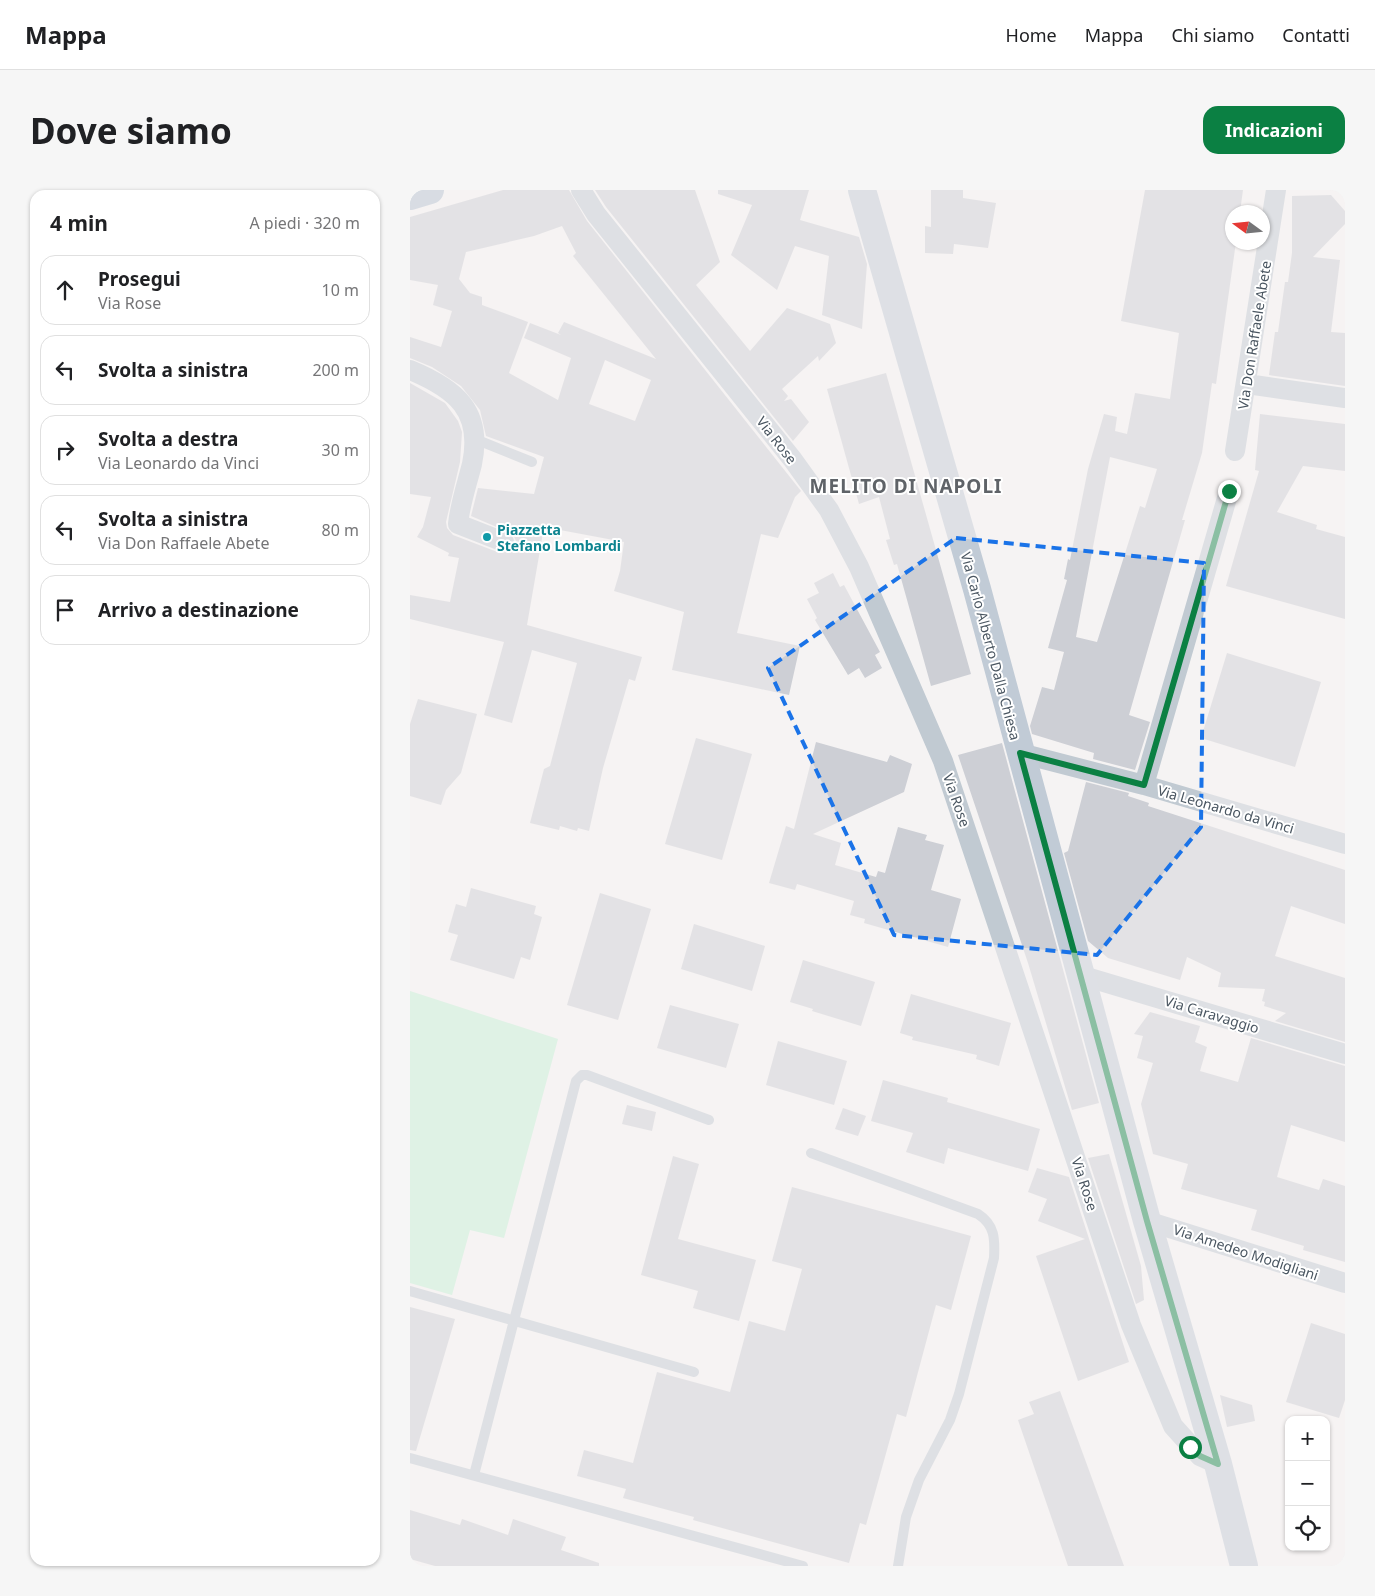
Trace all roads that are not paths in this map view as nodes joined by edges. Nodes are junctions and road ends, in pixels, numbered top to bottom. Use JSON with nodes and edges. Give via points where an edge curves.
{"nodes":[{"id":1,"x":430,"y":190,"type":"edge"},
{"id":2,"x":581,"y":190,"type":"edge"},
{"id":3,"x":862,"y":190,"type":"edge"},
{"id":4,"x":1276,"y":190,"type":"edge"},
{"id":5,"x":410,"y":196,"type":"edge"},
{"id":6,"x":410,"y":370,"type":"edge"},
{"id":7,"x":1247,"y":384,"type":"junction"},
{"id":8,"x":1345,"y":398,"type":"edge"},
{"id":9,"x":475,"y":439,"type":"junction"},
{"id":10,"x":1235,"y":451,"type":"dead end"},
{"id":11,"x":532,"y":462,"type":"dead end"},
{"id":12,"x":1229,"y":491,"type":"dead end"},
{"id":13,"x":504,"y":542,"type":"dead end"},
{"id":14,"x":1020,"y":753,"type":"junction"},
{"id":15,"x":1144,"y":785,"type":"junction"},
{"id":16,"x":1345,"y":844,"type":"edge"},
{"id":17,"x":1080,"y":975,"type":"junction"},
{"id":18,"x":1345,"y":1054,"type":"edge"},
{"id":19,"x":709,"y":1120,"type":"dead end"},
{"id":20,"x":811,"y":1153,"type":"dead end"},
{"id":21,"x":1147,"y":1221,"type":"junction"},
{"id":22,"x":1345,"y":1283,"type":"edge"},
{"id":23,"x":410,"y":1291,"type":"edge"},
{"id":24,"x":515,"y":1321,"type":"junction"},
{"id":25,"x":694,"y":1372,"type":"dead end"},
{"id":26,"x":410,"y":1458,"type":"edge"},
{"id":27,"x":1218,"y":1464,"type":"junction"},
{"id":28,"x":474,"y":1475,"type":"junction"},
{"id":29,"x":803,"y":1566,"type":"edge"},
{"id":30,"x":898,"y":1566,"type":"edge"},
{"id":31,"x":1244,"y":1566,"type":"edge"}],
"edges":[{"from":1,"to":5,"type":"main road"},
{"from":2,"to":27,"type":"street","name":"Via Rose","via":[[596,214],[793,460],[829,510],[859,568],[943,761],[1131,1325],[1173,1426],[1200,1456]]},
{"from":3,"to":14,"type":"street","name":"Via Carlo Alberto Dalla Chiesa","via":[[977,589]]},
{"from":4,"to":7,"type":"street","name":"Via Don Raffaele Abete"},
{"from":6,"to":9,"type":"street","via":[[435,380],[457,396],[471,416]]},
{"from":7,"to":8,"type":"street"},
{"from":7,"to":10,"type":"street","name":"Via Don Raffaele Abete"},
{"from":9,"to":11,"type":"lane"},
{"from":9,"to":13,"type":"street","via":[[472,463],[458,511],[458,524]]},
{"from":12,"to":15,"type":"street"},
{"from":14,"to":15,"type":"street","name":"Via Leonardo da Vinci"},
{"from":14,"to":17,"type":"street","name":"Via Carlo Alberto Dalla Chiesa"},
{"from":15,"to":16,"type":"street","name":"Via Leonardo da Vinci"},
{"from":17,"to":18,"type":"street","name":"Via Caravaggio"},
{"from":17,"to":21,"type":"street","name":"Via Carlo Alberto Dalla Chiesa"},
{"from":19,"to":24,"type":"lane","via":[[592,1076],[578,1077]]},
{"from":20,"to":30,"type":"lane","via":[[978,1214],[987,1220],[994,1238],[994,1258],[959,1394],[919,1480],[906,1517]]},
{"from":21,"to":22,"type":"street","name":"Via Amedeo Modigliani"},
{"from":21,"to":27,"type":"street","name":"Via Carlo Alberto Dalla Chiesa"},
{"from":23,"to":24,"type":"lane"},
{"from":24,"to":25,"type":"lane"},
{"from":24,"to":28,"type":"lane"},
{"from":26,"to":28,"type":"lane"},
{"from":27,"to":31,"type":"street","name":"Via Carlo Alberto Dalla Chiesa"},
{"from":28,"to":29,"type":"lane"}]}
